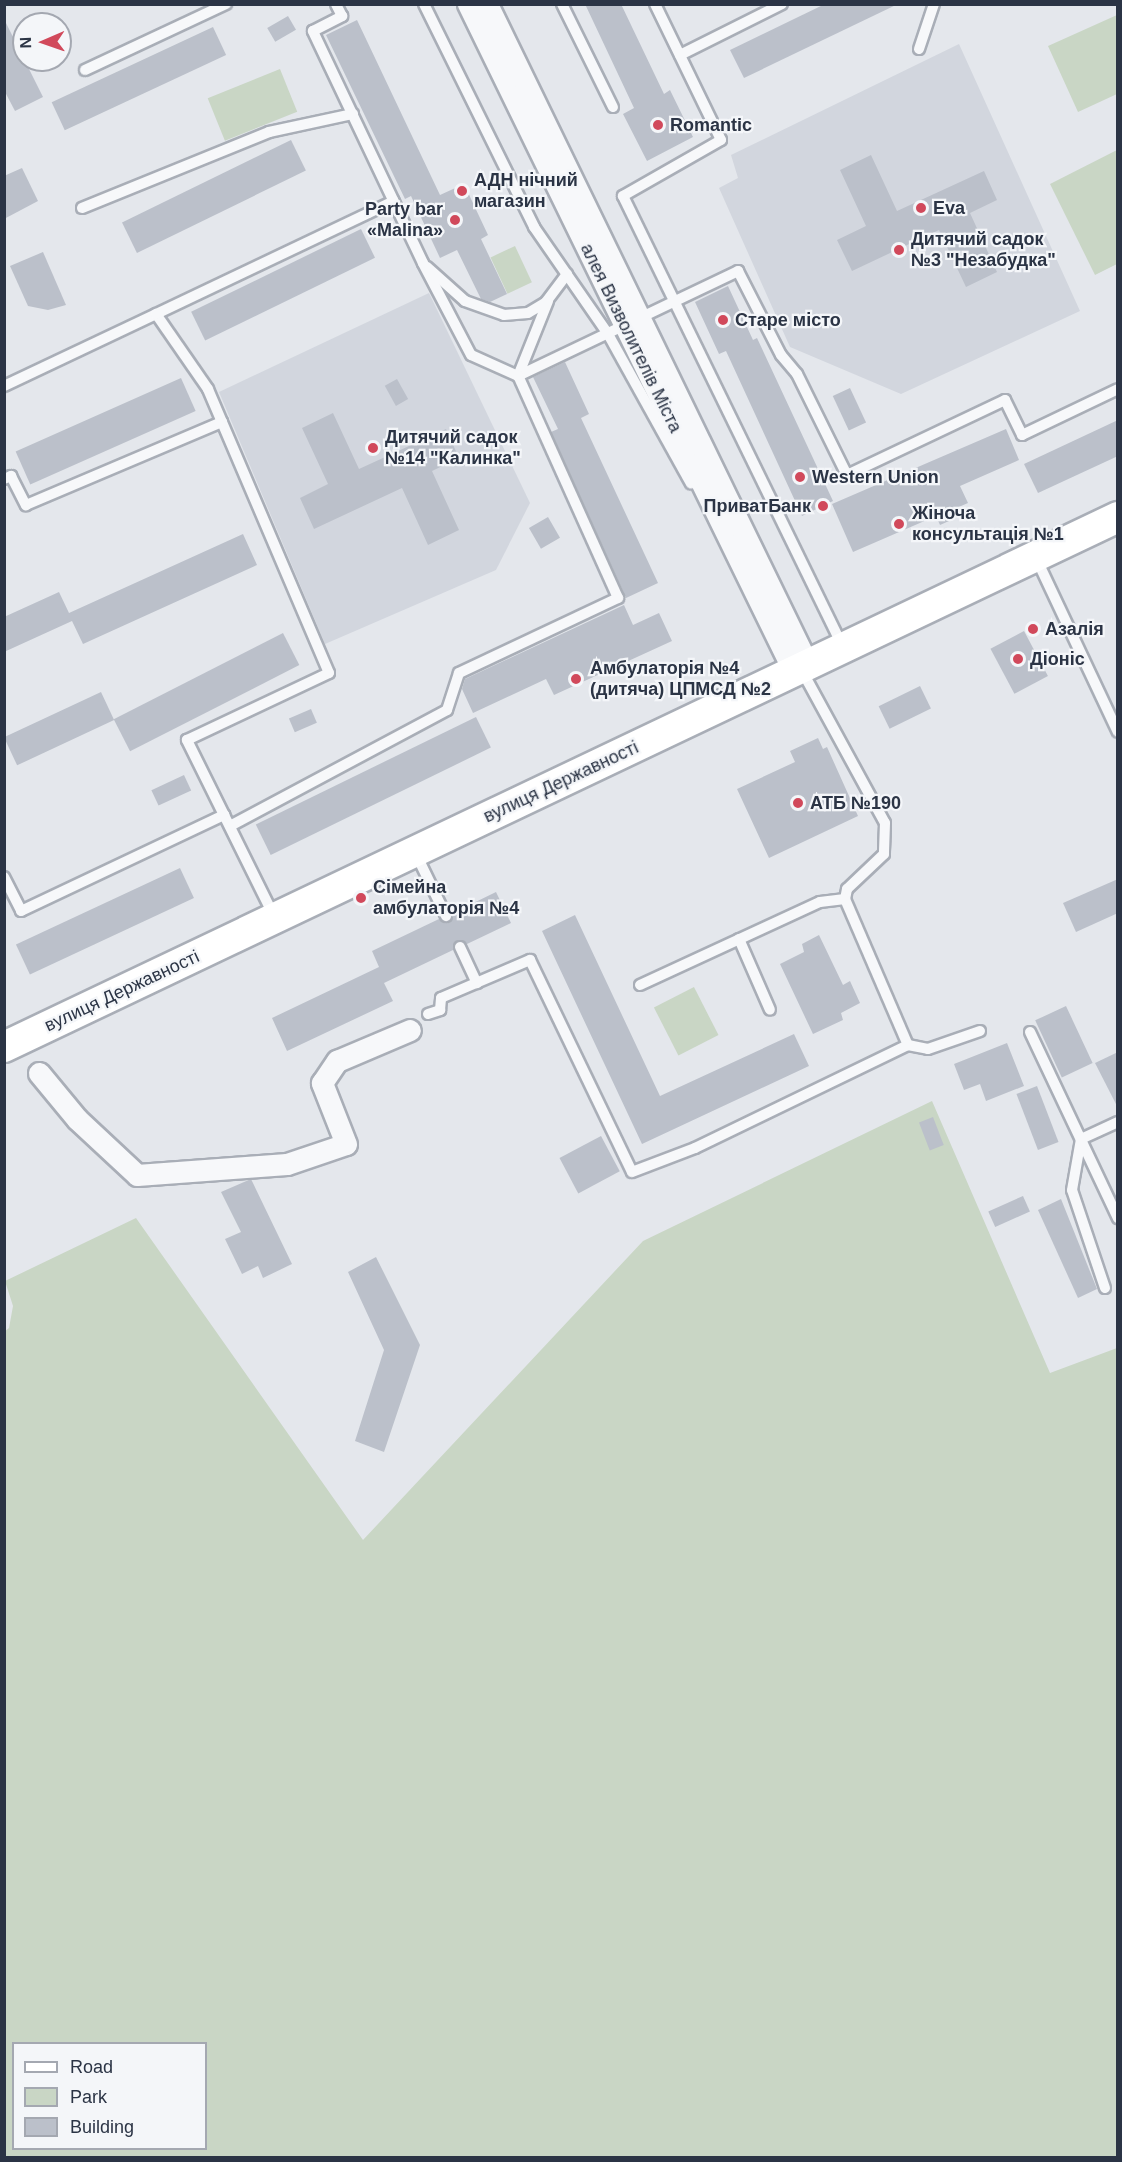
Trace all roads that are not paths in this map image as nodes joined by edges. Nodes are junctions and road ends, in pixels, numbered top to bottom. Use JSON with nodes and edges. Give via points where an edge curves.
{"nodes":[{"id":1,"x":226,"y":4,"type":"edge"},
{"id":2,"x":336,"y":4,"type":"edge"},
{"id":3,"x":424,"y":4,"type":"edge"},
{"id":4,"x":468,"y":4,"type":"edge"},
{"id":5,"x":487,"y":4,"type":"edge"},
{"id":6,"x":562,"y":4,"type":"edge"},
{"id":7,"x":655,"y":4,"type":"edge"},
{"id":8,"x":782,"y":4,"type":"edge"},
{"id":9,"x":934,"y":4,"type":"edge"},
{"id":10,"x":919,"y":49,"type":"dead end"},
{"id":11,"x":680,"y":55,"type":"junction"},
{"id":12,"x":85,"y":70,"type":"dead end"},
{"id":13,"x":613,"y":107,"type":"dead end"},
{"id":14,"x":353,"y":114,"type":"junction"},
{"id":15,"x":394,"y":201,"type":"junction"},
{"id":16,"x":82,"y":208,"type":"dead end"},
{"id":17,"x":423,"y":263,"type":"junction"},
{"id":18,"x":567,"y":274,"type":"junction"},
{"id":19,"x":548,"y":300,"type":"junction"},
{"id":20,"x":676,"y":301,"type":"junction"},
{"id":21,"x":156,"y":314,"type":"junction"},
{"id":22,"x":624,"y":326,"type":"junction"},
{"id":23,"x":518,"y":376,"type":"junction"},
{"id":24,"x":4,"y":386,"type":"edge"},
{"id":25,"x":1118,"y":389,"type":"edge"},
{"id":26,"x":222,"y":422,"type":"junction"},
{"id":27,"x":4,"y":479,"type":"edge"},
{"id":28,"x":1118,"y":517,"type":"edge"},
{"id":29,"x":1035,"y":556,"type":"junction"},
{"id":30,"x":844,"y":648,"type":"junction"},
{"id":31,"x":797,"y":670,"type":"junction"},
{"id":32,"x":1118,"y":732,"type":"edge"},
{"id":33,"x":224,"y":815,"type":"junction"},
{"id":34,"x":230,"y":826,"type":"junction"},
{"id":35,"x":415,"y":852,"type":"junction"},
{"id":36,"x":4,"y":878,"type":"edge"},
{"id":37,"x":845,"y":898,"type":"junction"},
{"id":38,"x":446,"y":916,"type":"dead end"},
{"id":39,"x":276,"y":918,"type":"junction"},
{"id":40,"x":739,"y":939,"type":"junction"},
{"id":41,"x":460,"y":947,"type":"dead end"},
{"id":42,"x":477,"y":983,"type":"junction"},
{"id":43,"x":640,"y":985,"type":"dead end"},
{"id":44,"x":770,"y":1010,"type":"dead end"},
{"id":45,"x":428,"y":1014,"type":"dead end"},
{"id":46,"x":410,"y":1030,"type":"dead end"},
{"id":47,"x":980,"y":1031,"type":"dead end"},
{"id":48,"x":1029,"y":1032,"type":"dead end"},
{"id":49,"x":908,"y":1045,"type":"junction"},
{"id":50,"x":4,"y":1047,"type":"edge"},
{"id":51,"x":39,"y":1073,"type":"dead end"},
{"id":52,"x":1118,"y":1122,"type":"edge"},
{"id":53,"x":1081,"y":1139,"type":"junction"},
{"id":54,"x":1118,"y":1218,"type":"edge"},
{"id":55,"x":1105,"y":1288,"type":"dead end"}],
"edges":[{"from":1,"to":12,"type":"lane"},
{"from":2,"to":14,"type":"lane","via":[[342,16],[314,31]]},
{"from":3,"to":18,"type":"lane","via":[[515,189]]},
{"from":4,"to":22,"type":"street","name":"алея Визволителів Міста"},
{"from":5,"to":22,"type":"street","name":"алея Визволителів Міста"},
{"from":6,"to":13,"type":"lane"},
{"from":7,"to":11,"type":"lane"},
{"from":8,"to":11,"type":"lane"},
{"from":9,"to":10,"type":"lane"},
{"from":11,"to":20,"type":"lane","via":[[721,140],[623,195]]},
{"from":14,"to":15,"type":"lane"},
{"from":14,"to":16,"type":"lane","via":[[268,132]]},
{"from":15,"to":17,"type":"lane"},
{"from":15,"to":21,"type":"lane"},
{"from":17,"to":19,"type":"lane","via":[[465,301],[482,310],[504,315],[528,313]]},
{"from":17,"to":23,"type":"lane","via":[[471,355]]},
{"from":18,"to":19,"type":"lane"},
{"from":18,"to":22,"type":"lane"},
{"from":19,"to":23,"type":"lane"},
{"from":20,"to":22,"type":"lane"},
{"from":20,"to":25,"type":"lane","via":[[738,270],[782,355],[797,374],[847,475],[1005,400],[1022,435]]},
{"from":20,"to":30,"type":"lane"},
{"from":21,"to":24,"type":"lane"},
{"from":21,"to":26,"type":"lane","via":[[208,389]]},
{"from":22,"to":23,"type":"lane"},
{"from":22,"to":31,"type":"street","name":"алея Визволителів Міста"},
{"from":22,"to":31,"type":"lane","via":[[699,498]]},
{"from":23,"to":34,"type":"lane","via":[[618,598],[459,673],[447,710]]},
{"from":26,"to":27,"type":"lane","via":[[26,505],[11,476]]},
{"from":26,"to":33,"type":"lane","via":[[329,673],[187,740]]},
{"from":28,"to":29,"type":"street","name":"вулиця Державності"},
{"from":29,"to":30,"type":"street","name":"вулиця Державності"},
{"from":29,"to":32,"type":"lane"},
{"from":30,"to":31,"type":"street","name":"вулиця Державності"},
{"from":31,"to":35,"type":"street","name":"вулиця Державності"},
{"from":31,"to":37,"type":"lane","via":[[885,823],[884,854],[847,889]]},
{"from":33,"to":34,"type":"lane"},
{"from":33,"to":36,"type":"lane","via":[[21,911]]},
{"from":34,"to":39,"type":"lane"},
{"from":35,"to":38,"type":"lane"},
{"from":35,"to":39,"type":"street","name":"вулиця Державності"},
{"from":37,"to":40,"type":"lane","via":[[820,902]]},
{"from":37,"to":49,"type":"lane"},
{"from":39,"to":50,"type":"street","name":"вулиця Державності"},
{"from":40,"to":43,"type":"lane"},
{"from":40,"to":44,"type":"lane"},
{"from":41,"to":42,"type":"lane"},
{"from":42,"to":45,"type":"lane","via":[[441,998],[440,1010]]},
{"from":42,"to":49,"type":"lane","via":[[530,960],[632,1172],[745,1124]]},
{"from":46,"to":51,"type":"street","via":[[337,1061],[322,1083],[346,1144],[287,1164],[137,1175],[77,1119]]},
{"from":47,"to":49,"type":"lane","via":[[928,1049]]},
{"from":48,"to":53,"type":"lane"},
{"from":52,"to":53,"type":"lane"},
{"from":53,"to":54,"type":"lane"},
{"from":53,"to":55,"type":"lane","via":[[1072,1190]]}]}
